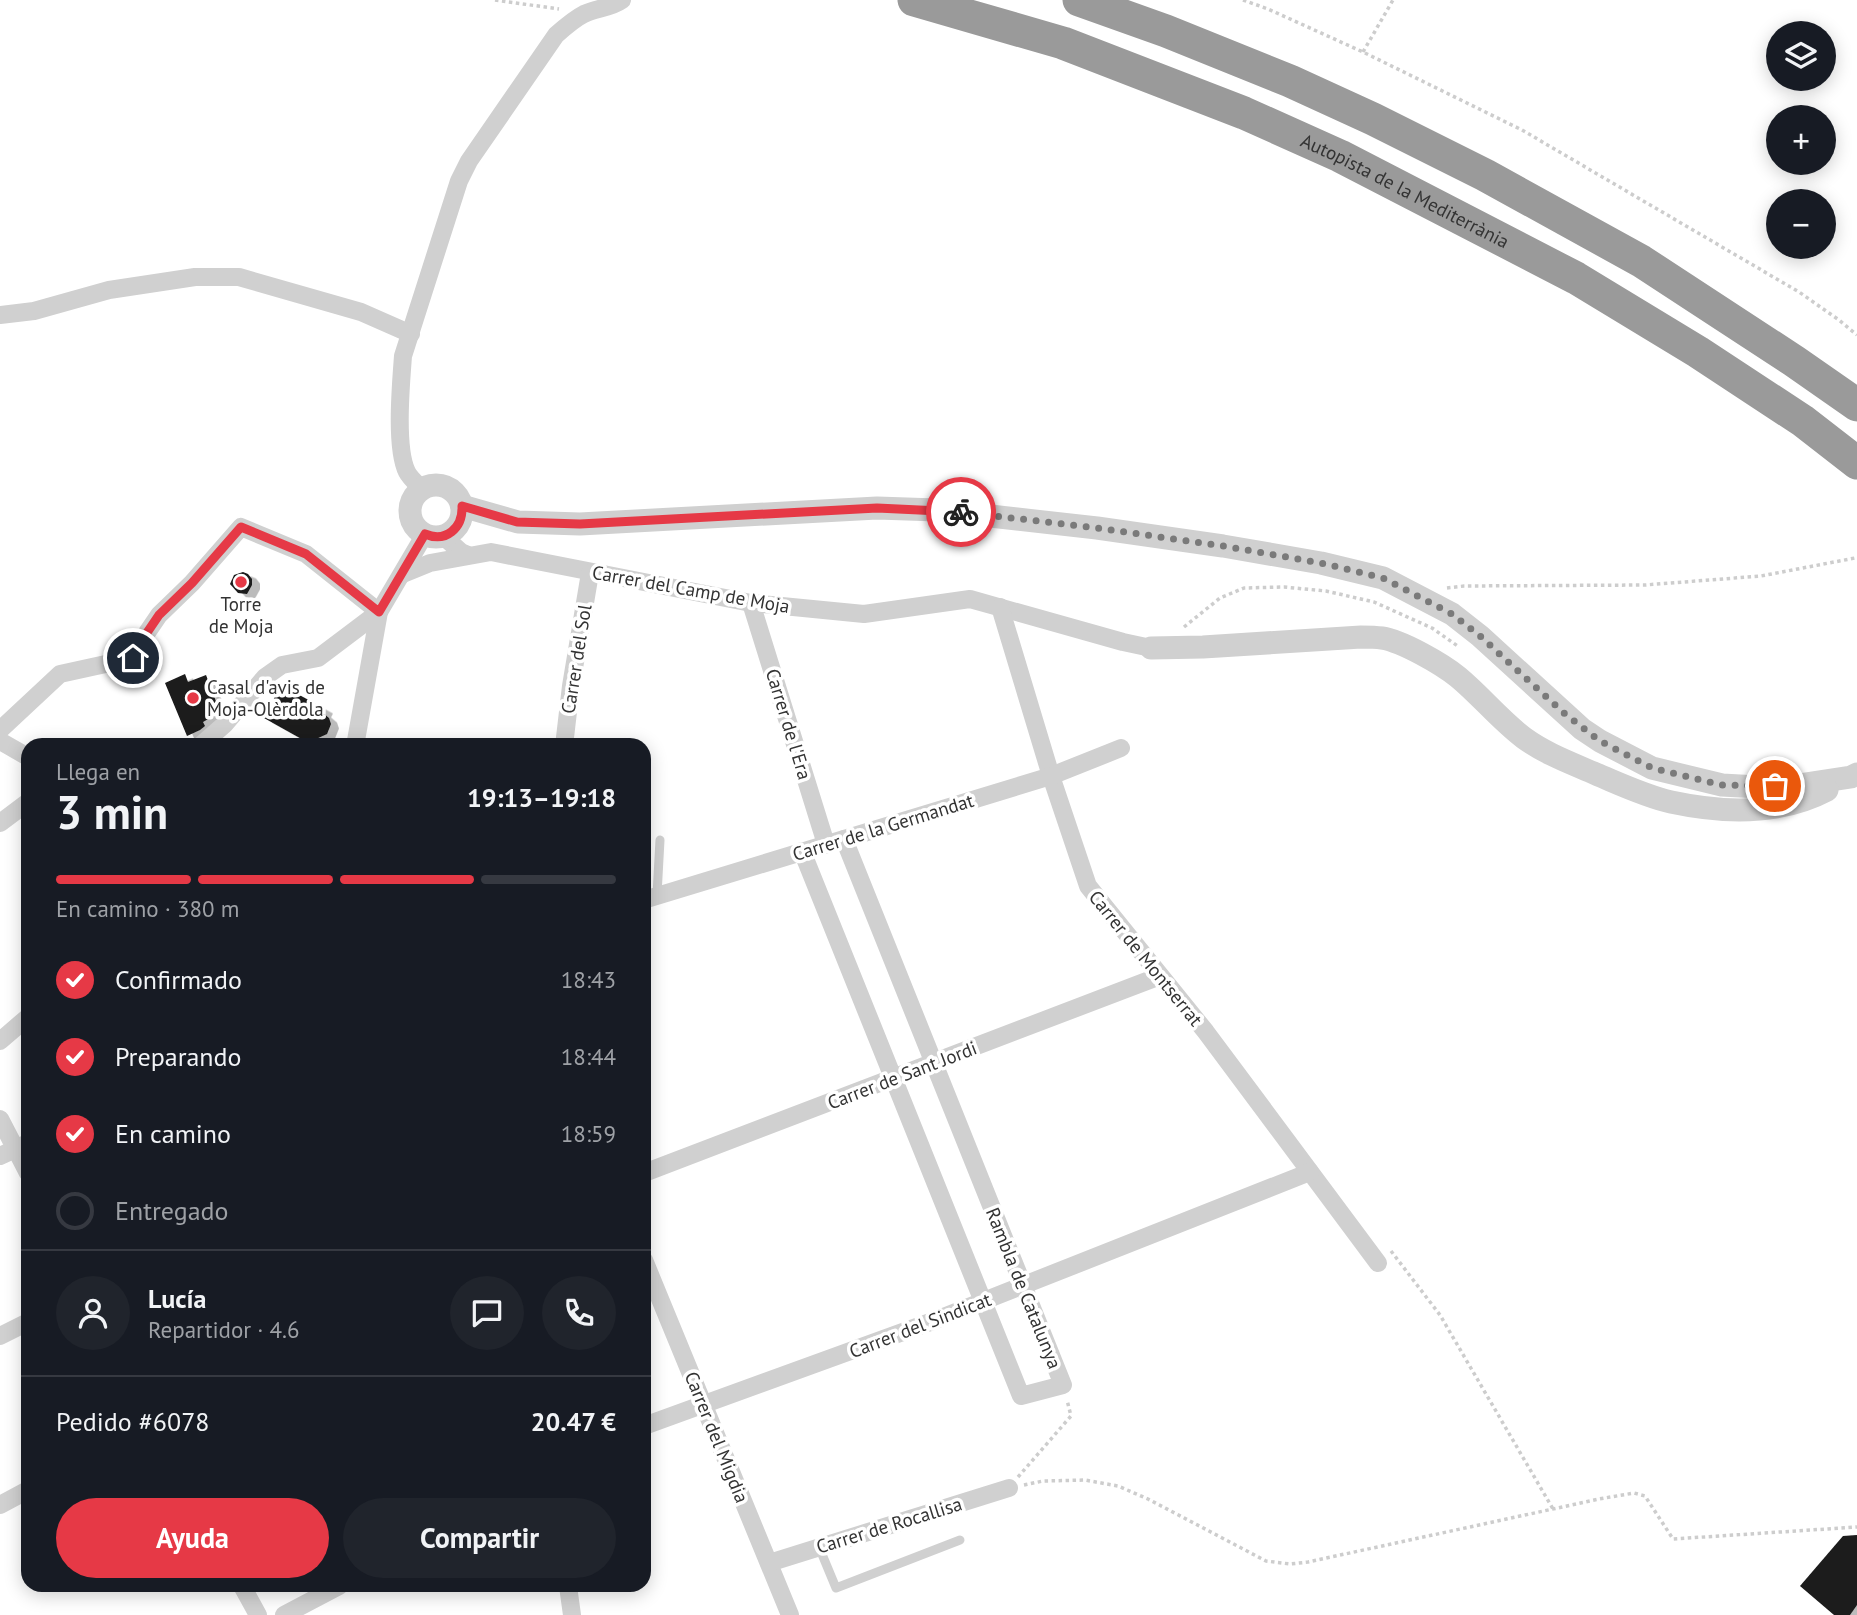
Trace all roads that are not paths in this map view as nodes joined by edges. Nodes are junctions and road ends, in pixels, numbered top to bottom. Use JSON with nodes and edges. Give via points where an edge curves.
{"nodes":[{"id":1,"x":622,"y":0,"type":"edge"},
{"id":2,"x":914,"y":0,"type":"edge"},
{"id":3,"x":1079,"y":0,"type":"edge"},
{"id":4,"x":0,"y":316,"type":"edge"},
{"id":5,"x":411,"y":334,"type":"junction"},
{"id":6,"x":1857,"y":405,"type":"edge"},
{"id":7,"x":1857,"y":463,"type":"edge"},
{"id":8,"x":422,"y":489,"type":"junction"},
{"id":9,"x":462,"y":506,"type":"junction"},
{"id":10,"x":434,"y":535,"type":"junction"},
{"id":11,"x":468,"y":555,"type":"junction"},
{"id":12,"x":590,"y":572,"type":"junction"},
{"id":13,"x":403,"y":574,"type":"junction"},
{"id":14,"x":751,"y":603,"type":"junction"},
{"id":15,"x":1000,"y":607,"type":"junction"},
{"id":16,"x":379,"y":612,"type":"junction"},
{"id":17,"x":1151,"y":648,"type":"joint"},
{"id":18,"x":0,"y":730,"type":"edge"},
{"id":19,"x":209,"y":738,"type":"edge"},
{"id":20,"x":356,"y":738,"type":"edge"},
{"id":21,"x":565,"y":738,"type":"edge"},
{"id":22,"x":0,"y":741,"type":"edge"},
{"id":23,"x":1121,"y":748,"type":"dead end"},
{"id":24,"x":21,"y":753,"type":"edge"},
{"id":25,"x":1051,"y":776,"type":"junction"},
{"id":26,"x":1854,"y":776,"type":"edge"},
{"id":27,"x":21,"y":807,"type":"edge"},
{"id":28,"x":0,"y":823,"type":"edge"},
{"id":29,"x":844,"y":839,"type":"junction"},
{"id":30,"x":660,"y":840,"type":"dead end"},
{"id":31,"x":826,"y":844,"type":"junction"},
{"id":32,"x":802,"y":852,"type":"junction"},
{"id":33,"x":651,"y":896,"type":"edge"},
{"id":34,"x":1160,"y":976,"type":"junction"},
{"id":35,"x":21,"y":1023,"type":"edge"},
{"id":36,"x":0,"y":1041,"type":"edge"},
{"id":37,"x":934,"y":1062,"type":"junction"},
{"id":38,"x":893,"y":1078,"type":"junction"},
{"id":39,"x":0,"y":1119,"type":"edge"},
{"id":40,"x":15,"y":1149,"type":"edge"},
{"id":41,"x":651,"y":1170,"type":"edge"},
{"id":42,"x":1310,"y":1172,"type":"junction"},
{"id":43,"x":1378,"y":1263,"type":"dead end"},
{"id":44,"x":1023,"y":1286,"type":"junction"},
{"id":45,"x":651,"y":1287,"type":"edge"},
{"id":46,"x":983,"y":1302,"type":"junction"},
{"id":47,"x":21,"y":1326,"type":"edge"},
{"id":48,"x":0,"y":1336,"type":"edge"},
{"id":49,"x":703,"y":1405,"type":"junction"},
{"id":50,"x":651,"y":1424,"type":"edge"},
{"id":51,"x":1009,"y":1488,"type":"road end"},
{"id":52,"x":21,"y":1494,"type":"edge"},
{"id":53,"x":0,"y":1505,"type":"edge"},
{"id":54,"x":960,"y":1540,"type":"dead end"},
{"id":55,"x":819,"y":1547,"type":"junction"},
{"id":56,"x":768,"y":1563,"type":"junction"},
{"id":57,"x":245,"y":1592,"type":"edge"},
{"id":58,"x":328,"y":1592,"type":"edge"},
{"id":59,"x":569,"y":1592,"type":"edge"},
{"id":60,"x":258,"y":1615,"type":"edge"},
{"id":61,"x":284,"y":1615,"type":"edge"},
{"id":62,"x":572,"y":1615,"type":"edge"},
{"id":63,"x":790,"y":1615,"type":"edge"}],
"edges":[{"from":1,"to":5,"type":"street","via":[[586,13],[556,35],[469,161]]},
{"from":2,"to":7,"type":"highway","name":"Autopista de la Mediterrània","via":[[1063,43],[1244,113],[1340,156],[1576,278],[1803,421]]},
{"from":3,"to":6,"type":"highway","via":[[1290,81],[1485,176],[1641,261]]},
{"from":4,"to":5,"type":"street","via":[[109,290],[195,277],[239,277],[361,312]]},
{"from":5,"to":8,"type":"street","via":[[403,356],[400,439],[407,472]]},
{"from":8,"to":9,"type":"street","via":[[447,486]]},
{"from":8,"to":10,"type":"street","via":[[410,509],[413,524]]},
{"from":9,"to":10,"type":"street","via":[[457,528]]},
{"from":9,"to":26,"type":"street","via":[[517,522],[580,524],[877,508],[937,510],[1173,539],[1321,563],[1383,578],[1452,614],[1582,729],[1652,768],[1721,785],[1758,787]]},
{"from":10,"to":11,"type":"street"},
{"from":10,"to":13,"type":"street"},
{"from":11,"to":12,"type":"street","name":"Carrer del Camp de Moja","via":[[491,552]]},
{"from":11,"to":13,"type":"street","name":"Carrer del Camp de Moja"},
{"from":12,"to":14,"type":"street","name":"Carrer del Camp de Moja"},
{"from":12,"to":21,"type":"street","name":"Carrer del Sol"},
{"from":13,"to":16,"type":"street"},
{"from":14,"to":15,"type":"street","name":"Carrer del Camp de Moja","via":[[863,614],[970,599]]},
{"from":14,"to":31,"type":"street","name":"Carrer de l'Era"},
{"from":15,"to":17,"type":"street","name":"Carrer del Camp de Moja"},
{"from":15,"to":25,"type":"street","name":"Carrer de Montserrat"},
{"from":16,"to":18,"type":"street","via":[[306,554],[241,527],[159,615],[133,658],[60,674]]},
{"from":16,"to":19,"type":"street","via":[[318,658],[282,665],[265,677]]},
{"from":16,"to":20,"type":"street"},
{"from":17,"to":26,"type":"street","via":[[1384,638],[1457,676],[1502,720],[1548,754],[1670,802],[1769,809],[1815,796]]},
{"from":22,"to":24,"type":"street"},
{"from":23,"to":25,"type":"street","name":"Carrer de la Germandat"},
{"from":25,"to":29,"type":"street","name":"Carrer de la Germandat"},
{"from":25,"to":34,"type":"street","name":"Carrer de Montserrat","via":[[1088,886]]},
{"from":27,"to":28,"type":"street"},
{"from":29,"to":31,"type":"street","name":"Carrer de la Germandat"},
{"from":29,"to":37,"type":"street","name":"Rambla de Catalunya"},
{"from":30,"to":33,"type":"lane"},
{"from":31,"to":32,"type":"street","name":"Carrer de la Germandat"},
{"from":32,"to":33,"type":"street","name":"Carrer de la Germandat"},
{"from":32,"to":38,"type":"street","name":"Rambla de Catalunya"},
{"from":34,"to":37,"type":"street","name":"Carrer de Sant Jordi"},
{"from":34,"to":42,"type":"street","name":"Carrer de Montserrat"},
{"from":35,"to":36,"type":"street"},
{"from":37,"to":38,"type":"street","name":"Carrer de Sant Jordi"},
{"from":37,"to":44,"type":"street","name":"Rambla de Catalunya"},
{"from":38,"to":41,"type":"street","name":"Carrer de Sant Jordi"},
{"from":38,"to":46,"type":"street","name":"Rambla de Catalunya"},
{"from":39,"to":40,"type":"street"},
{"from":42,"to":43,"type":"street","name":"Carrer de Montserrat"},
{"from":42,"to":44,"type":"street","name":"Carrer del Sindicat"},
{"from":44,"to":46,"type":"street","name":"Carrer del Sindicat"},
{"from":44,"to":46,"type":"street","name":"Rambla de Catalunya","via":[[1063,1385],[1021,1396]]},
{"from":45,"to":49,"type":"street","name":"Carrer del Migdia"},
{"from":46,"to":49,"type":"street","name":"Carrer del Sindicat"},
{"from":47,"to":48,"type":"street"},
{"from":49,"to":50,"type":"street","name":"Carrer del Sindicat"},
{"from":49,"to":56,"type":"street","name":"Carrer del Migdia"},
{"from":51,"to":55,"type":"street","name":"Carrer de Rocallisa"},
{"from":52,"to":53,"type":"street"},
{"from":54,"to":55,"type":"lane","via":[[836,1588]]},
{"from":55,"to":56,"type":"street","name":"Carrer de Rocallisa"},
{"from":56,"to":63,"type":"street","name":"Carrer del Migdia"},
{"from":57,"to":60,"type":"street"},
{"from":58,"to":61,"type":"street"},
{"from":59,"to":62,"type":"street"}]}
